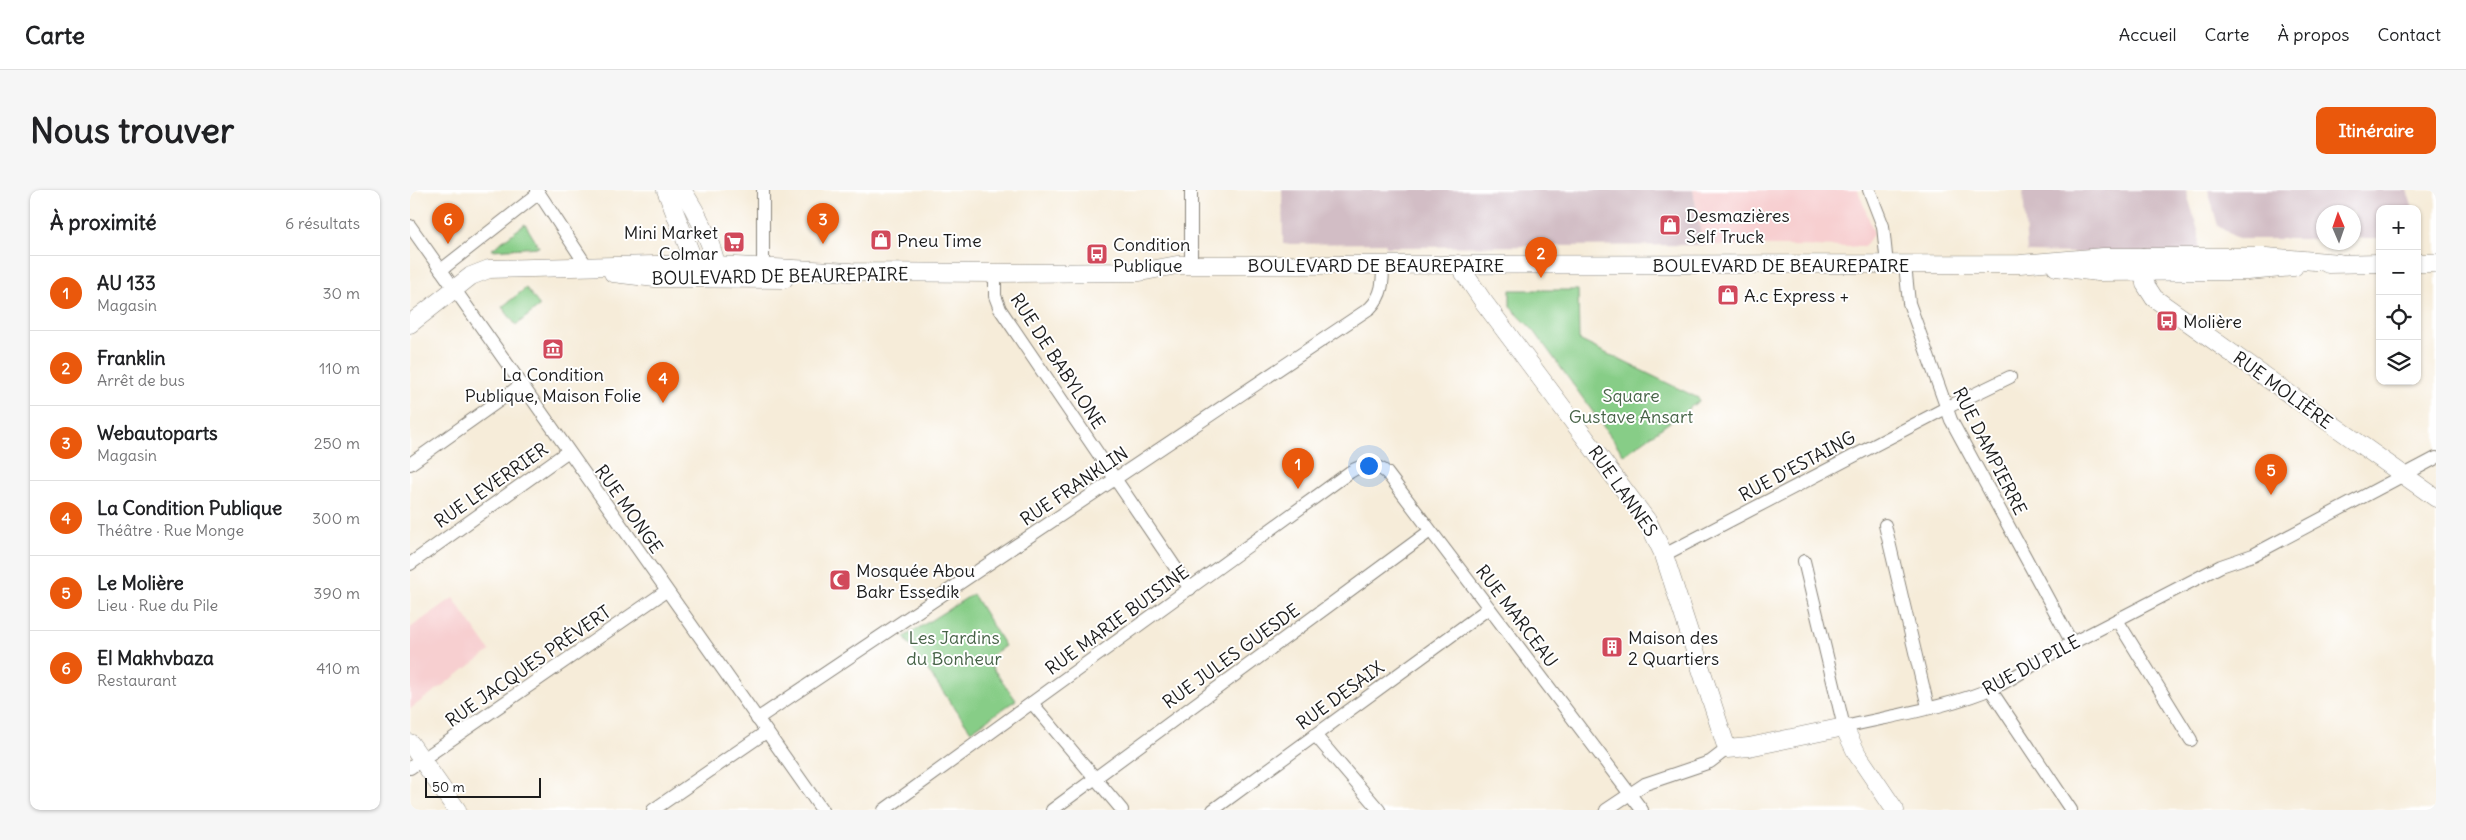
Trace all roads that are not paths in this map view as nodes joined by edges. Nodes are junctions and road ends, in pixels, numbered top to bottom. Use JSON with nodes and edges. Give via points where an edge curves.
{"nodes":[{"id":1,"x":666,"y":190,"type":"edge"},
{"id":2,"x":682,"y":190,"type":"edge"},
{"id":3,"x":763,"y":190,"type":"edge"},
{"id":4,"x":1191,"y":190,"type":"edge"},
{"id":5,"x":1869,"y":190,"type":"edge"},
{"id":6,"x":538,"y":192,"type":"edge"},
{"id":7,"x":410,"y":226,"type":"edge"},
{"id":8,"x":2376,"y":263,"type":"edge"},
{"id":9,"x":2421,"y":263,"type":"edge"},
{"id":10,"x":2436,"y":263,"type":"edge"},
{"id":11,"x":1383,"y":264,"type":"junction"},
{"id":12,"x":1458,"y":264,"type":"junction"},
{"id":13,"x":1904,"y":264,"type":"junction"},
{"id":14,"x":2143,"y":264,"type":"junction"},
{"id":15,"x":1191,"y":265,"type":"junction"},
{"id":16,"x":1887,"y":265,"type":"junction"},
{"id":17,"x":763,"y":267,"type":"junction"},
{"id":18,"x":588,"y":268,"type":"junction"},
{"id":19,"x":441,"y":270,"type":"junction"},
{"id":20,"x":698,"y":272,"type":"junction"},
{"id":21,"x":717,"y":272,"type":"junction"},
{"id":22,"x":943,"y":273,"type":"junction"},
{"id":23,"x":995,"y":273,"type":"junction"},
{"id":24,"x":454,"y":288,"type":"junction"},
{"id":25,"x":410,"y":324,"type":"edge"},
{"id":26,"x":2010,"y":377,"type":"dead end"},
{"id":27,"x":521,"y":385,"type":"junction"},
{"id":28,"x":1946,"y":408,"type":"junction"},
{"id":29,"x":568,"y":452,"type":"junction"},
{"id":30,"x":2436,"y":458,"type":"edge"},
{"id":31,"x":410,"y":464,"type":"edge"},
{"id":32,"x":1373,"y":466,"type":"joint"},
{"id":33,"x":2403,"y":476,"type":"junction"},
{"id":34,"x":1115,"y":479,"type":"junction"},
{"id":35,"x":2436,"y":498,"type":"edge"},
{"id":36,"x":1885,"y":525,"type":"dead end"},
{"id":37,"x":1430,"y":531,"type":"junction"},
{"id":38,"x":1664,"y":555,"type":"junction"},
{"id":39,"x":1804,"y":561,"type":"dead end"},
{"id":40,"x":410,"y":564,"type":"edge"},
{"id":41,"x":1190,"y":589,"type":"junction"},
{"id":42,"x":666,"y":591,"type":"junction"},
{"id":43,"x":1489,"y":608,"type":"junction"},
{"id":44,"x":2116,"y":620,"type":"junction"},
{"id":45,"x":2072,"y":642,"type":"junction"},
{"id":46,"x":1990,"y":689,"type":"junction"},
{"id":47,"x":1032,"y":704,"type":"junction"},
{"id":48,"x":1928,"y":707,"type":"junction"},
{"id":49,"x":757,"y":719,"type":"junction"},
{"id":50,"x":1844,"y":727,"type":"junction"},
{"id":51,"x":766,"y":732,"type":"junction"},
{"id":52,"x":1315,"y":735,"type":"junction"},
{"id":53,"x":2191,"y":740,"type":"dead end"},
{"id":54,"x":410,"y":743,"type":"edge"},
{"id":55,"x":1727,"y":749,"type":"junction"},
{"id":56,"x":416,"y":765,"type":"edge"},
{"id":57,"x":1095,"y":779,"type":"junction"},
{"id":58,"x":1629,"y":793,"type":"junction"},
{"id":59,"x":457,"y":810,"type":"edge"},
{"id":60,"x":654,"y":810,"type":"edge"},
{"id":61,"x":822,"y":810,"type":"edge"},
{"id":62,"x":884,"y":810,"type":"edge"},
{"id":63,"x":1052,"y":810,"type":"edge"},
{"id":64,"x":1122,"y":810,"type":"edge"},
{"id":65,"x":1213,"y":810,"type":"edge"},
{"id":66,"x":1379,"y":810,"type":"edge"},
{"id":67,"x":1606,"y":810,"type":"edge"},
{"id":68,"x":1642,"y":810,"type":"edge"},
{"id":69,"x":1895,"y":810,"type":"edge"},
{"id":70,"x":2071,"y":810,"type":"edge"}],
"edges":[{"from":1,"to":20,"type":"main road"},
{"from":2,"to":21,"type":"main road","via":[[694,208]]},
{"from":3,"to":17,"type":"street"},
{"from":4,"to":15,"type":"street"},
{"from":5,"to":16,"type":"street","via":[[1883,226]]},
{"from":6,"to":18,"type":"street"},
{"from":6,"to":19,"type":"street"},
{"from":7,"to":19,"type":"street","name":"RUE MONGE"},
{"from":8,"to":14,"type":"main road","name":"BOULEVARD DE BEAUREPAIRE","via":[[2266,257]]},
{"from":9,"to":10,"type":"main road"},
{"from":11,"to":12,"type":"main road","name":"BOULEVARD DE BEAUREPAIRE"},
{"from":11,"to":15,"type":"main road","name":"BOULEVARD DE BEAUREPAIRE"},
{"from":11,"to":34,"type":"street","name":"RUE FRANKLIN","via":[[1381,292],[1378,301],[1370,308]]},
{"from":12,"to":16,"type":"main road","name":"BOULEVARD DE BEAUREPAIRE"},
{"from":12,"to":38,"type":"main road","name":"RUE LANNES","via":[[1641,512]]},
{"from":13,"to":14,"type":"main road","name":"BOULEVARD DE BEAUREPAIRE","via":[[2020,264],[2088,272]]},
{"from":13,"to":16,"type":"main road","name":"BOULEVARD DE BEAUREPAIRE"},
{"from":13,"to":28,"type":"street","name":"RUE DAMPIERRE","via":[[1907,296]]},
{"from":14,"to":33,"type":"main road","name":"RUE MOLIÈRE","via":[[2145,284],[2154,298]]},
{"from":15,"to":23,"type":"main road","name":"BOULEVARD DE BEAUREPAIRE","via":[[1140,272]]},
{"from":17,"to":21,"type":"main road","name":"BOULEVARD DE BEAUREPAIRE"},
{"from":17,"to":22,"type":"main road","name":"BOULEVARD DE BEAUREPAIRE"},
{"from":18,"to":20,"type":"main road","name":"BOULEVARD DE BEAUREPAIRE","via":[[643,278]]},
{"from":18,"to":24,"type":"main road","name":"BOULEVARD DE BEAUREPAIRE","via":[[488,269]]},
{"from":19,"to":24,"type":"street","name":"RUE MONGE"},
{"from":20,"to":21,"type":"main road","name":"BOULEVARD DE BEAUREPAIRE"},
{"from":21,"to":22,"type":"main road","name":"BOULEVARD DE BEAUREPAIRE","via":[[855,278]]},
{"from":22,"to":23,"type":"main road","name":"BOULEVARD DE BEAUREPAIRE"},
{"from":23,"to":34,"type":"street","name":"RUE DE BABYLONE","via":[[995,296],[1000,309]]},
{"from":24,"to":25,"type":"main road","name":"BOULEVARD DE BEAUREPAIRE"},
{"from":24,"to":27,"type":"street","name":"RUE MONGE"},
{"from":26,"to":28,"type":"street","name":"RUE D'ESTAING"},
{"from":27,"to":29,"type":"street","name":"RUE MONGE"},
{"from":27,"to":31,"type":"street"},
{"from":28,"to":38,"type":"street","name":"RUE D'ESTAING"},
{"from":28,"to":45,"type":"street","name":"RUE DAMPIERRE"},
{"from":29,"to":40,"type":"street","name":"RUE LEVERRIER"},
{"from":29,"to":42,"type":"street","name":"RUE MONGE"},
{"from":30,"to":33,"type":"street","name":"RUE DU PILE"},
{"from":32,"to":37,"type":"street","name":"RUE MARCEAU","via":[[1387,473]]},
{"from":32,"to":41,"type":"street","name":"RUE MARIE BUISINE","via":[[1350,472]]},
{"from":33,"to":35,"type":"main road","name":"RUE MOLIÈRE"},
{"from":33,"to":44,"type":"street","name":"RUE DU PILE","via":[[2253,555],[2221,566]]},
{"from":34,"to":41,"type":"street","name":"RUE DE BABYLONE"},
{"from":34,"to":49,"type":"street","name":"RUE FRANKLIN"},
{"from":36,"to":48,"type":"street"},
{"from":37,"to":43,"type":"street","name":"RUE MARCEAU"},
{"from":37,"to":57,"type":"street","name":"RUE JULES GUESDE"},
{"from":38,"to":55,"type":"main road","name":"RUE LANNES"},
{"from":39,"to":50,"type":"street"},
{"from":41,"to":47,"type":"street","name":"RUE MARIE BUISINE"},
{"from":42,"to":49,"type":"street","name":"RUE MONGE"},
{"from":42,"to":56,"type":"street","name":"RUE JACQUES PRÉVERT"},
{"from":43,"to":52,"type":"street","name":"RUE DESAIX"},
{"from":43,"to":58,"type":"street","name":"RUE MARCEAU"},
{"from":44,"to":45,"type":"street","name":"RUE DU PILE"},
{"from":44,"to":53,"type":"street"},
{"from":45,"to":46,"type":"street","name":"RUE DU PILE"},
{"from":46,"to":48,"type":"street","name":"RUE DU PILE"},
{"from":46,"to":70,"type":"street"},
{"from":47,"to":57,"type":"street"},
{"from":47,"to":62,"type":"street","name":"RUE MARIE BUISINE"},
{"from":48,"to":50,"type":"street","name":"RUE DU PILE"},
{"from":49,"to":51,"type":"street","name":"RUE MONGE"},
{"from":50,"to":55,"type":"main road","name":"RUE DU PILE"},
{"from":50,"to":69,"type":"main road","via":[[1857,754]]},
{"from":51,"to":60,"type":"street"},
{"from":51,"to":61,"type":"street","name":"RUE MONGE"},
{"from":52,"to":65,"type":"street","name":"RUE DESAIX"},
{"from":52,"to":66,"type":"street"},
{"from":54,"to":56,"type":"main road"},
{"from":55,"to":58,"type":"street","name":"RUE DU PILE","via":[[1710,762],[1657,778]]},
{"from":56,"to":59,"type":"main road"},
{"from":57,"to":63,"type":"street","name":"RUE JULES GUESDE"},
{"from":57,"to":64,"type":"street"},
{"from":58,"to":67,"type":"street","name":"RUE DU PILE"},
{"from":58,"to":68,"type":"street","name":"RUE MARCEAU"}]}
